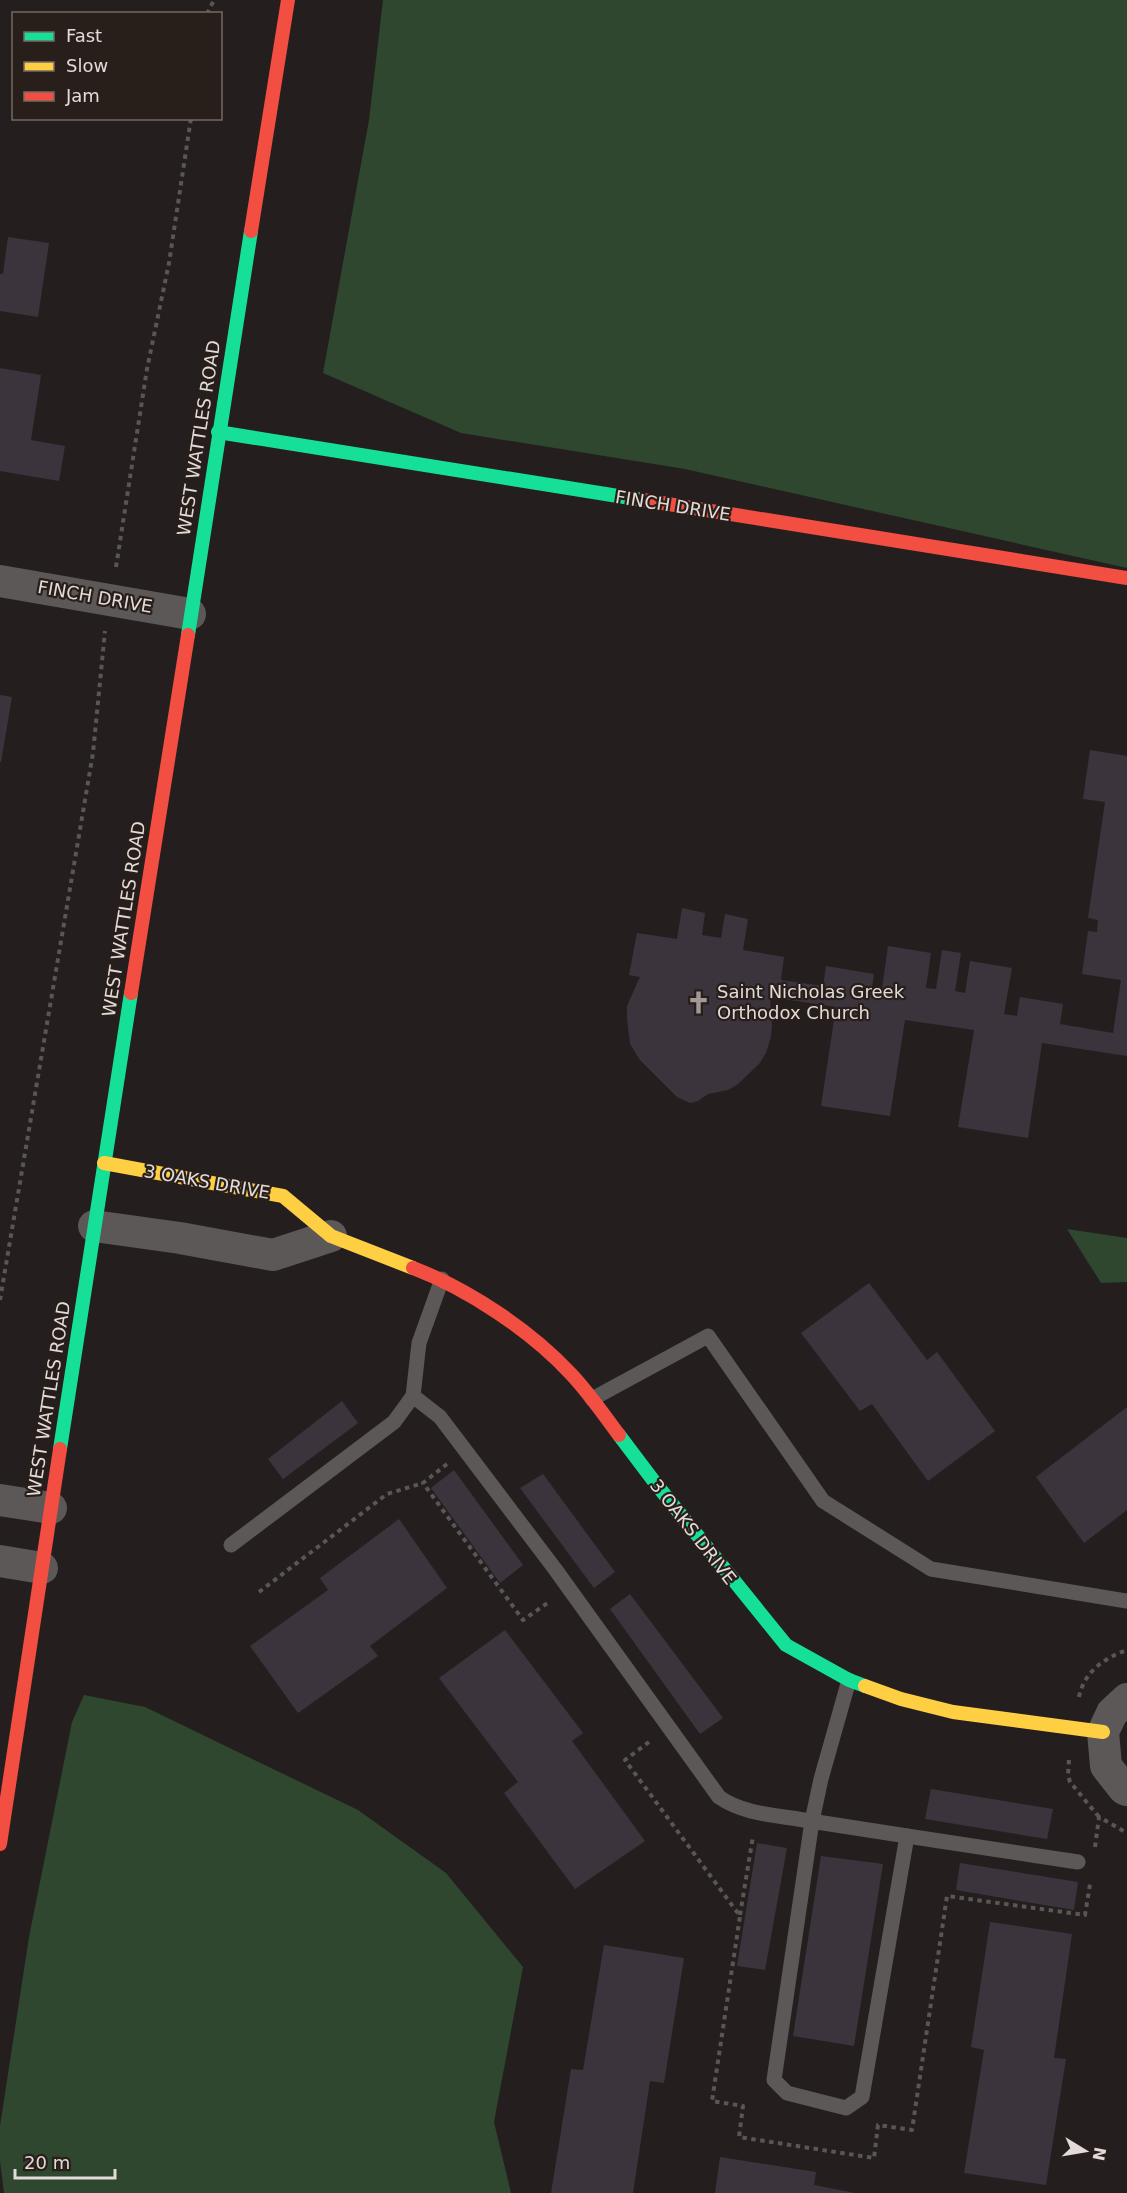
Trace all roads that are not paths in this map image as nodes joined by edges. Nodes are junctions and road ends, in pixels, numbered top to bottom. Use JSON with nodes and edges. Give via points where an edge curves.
{"nodes":[{"id":1,"x":288,"y":0,"type":"edge"},
{"id":2,"x":218,"y":432,"type":"junction"},
{"id":3,"x":1127,"y":578,"type":"edge"},
{"id":4,"x":0,"y":581,"type":"edge"},
{"id":5,"x":190,"y":614,"type":"junction"},
{"id":6,"x":104,"y":1163,"type":"junction"},
{"id":7,"x":94,"y":1226,"type":"junction"},
{"id":8,"x":331,"y":1236,"type":"junction"},
{"id":9,"x":442,"y":1279,"type":"junction"},
{"id":10,"x":413,"y":1396,"type":"junction"},
{"id":11,"x":592,"y":1399,"type":"junction"},
{"id":12,"x":0,"y":1500,"type":"edge"},
{"id":13,"x":51,"y":1508,"type":"junction"},
{"id":14,"x":231,"y":1545,"type":"dead end"},
{"id":15,"x":0,"y":1561,"type":"edge"},
{"id":16,"x":42,"y":1568,"type":"junction"},
{"id":17,"x":1127,"y":1601,"type":"edge"},
{"id":18,"x":849,"y":1680,"type":"junction"},
{"id":19,"x":1127,"y":1699,"type":"edge"},
{"id":20,"x":1103,"y":1732,"type":"junction"},
{"id":21,"x":1127,"y":1790,"type":"edge"},
{"id":22,"x":812,"y":1821,"type":"junction"},
{"id":23,"x":907,"y":1836,"type":"junction"},
{"id":24,"x":0,"y":1844,"type":"edge"},
{"id":25,"x":1078,"y":1862,"type":"dead end"}],
"edges":[{"from":1,"to":2,"type":"street","name":"WEST WATTLES ROAD"},
{"from":2,"to":3,"type":"street","name":"FINCH DRIVE"},
{"from":2,"to":5,"type":"street","name":"WEST WATTLES ROAD"},
{"from":4,"to":5,"type":"street","name":"FINCH DRIVE"},
{"from":5,"to":6,"type":"street","name":"WEST WATTLES ROAD"},
{"from":6,"to":7,"type":"street","name":"WEST WATTLES ROAD"},
{"from":6,"to":8,"type":"street","name":"3 OAKS DRIVE","via":[[283,1196]]},
{"from":7,"to":8,"type":"street","via":[[273,1255]]},
{"from":7,"to":13,"type":"street","name":"WEST WATTLES ROAD"},
{"from":8,"to":9,"type":"street","name":"3 OAKS DRIVE"},
{"from":9,"to":10,"type":"lane","via":[[419,1343]]},
{"from":9,"to":11,"type":"street","name":"3 OAKS DRIVE","via":[[544,1349]]},
{"from":10,"to":14,"type":"lane","via":[[394,1422]]},
{"from":10,"to":22,"type":"lane","via":[[440,1417],[719,1797],[735,1807]]},
{"from":11,"to":17,"type":"lane","via":[[708,1336],[822,1502],[931,1569]]},
{"from":11,"to":18,"type":"street","name":"3 OAKS DRIVE","via":[[786,1645]]},
{"from":12,"to":13,"type":"street"},
{"from":13,"to":16,"type":"street","name":"WEST WATTLES ROAD"},
{"from":15,"to":16,"type":"street"},
{"from":16,"to":24,"type":"street","name":"WEST WATTLES ROAD"},
{"from":18,"to":20,"type":"street","name":"3 OAKS DRIVE","via":[[953,1712]]},
{"from":18,"to":22,"type":"lane"},
{"from":19,"to":20,"type":"street","via":[[1112,1713]]},
{"from":20,"to":21,"type":"street","via":[[1106,1766]]},
{"from":22,"to":23,"type":"lane"},
{"from":22,"to":23,"type":"lane","via":[[774,2080],[787,2093],[846,2108],[862,2097]]},
{"from":23,"to":25,"type":"lane"}]}
